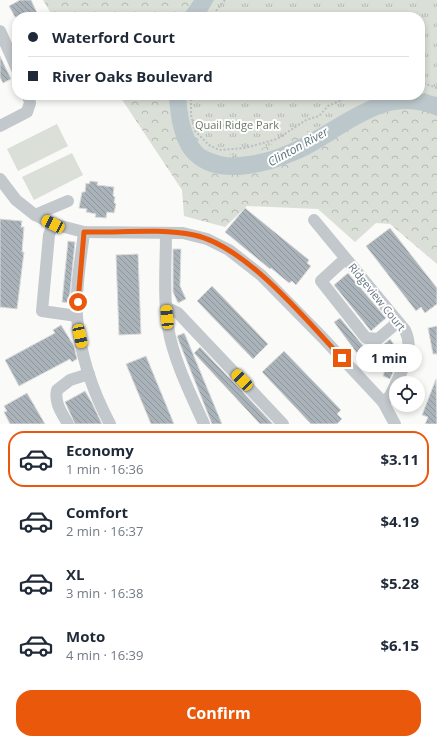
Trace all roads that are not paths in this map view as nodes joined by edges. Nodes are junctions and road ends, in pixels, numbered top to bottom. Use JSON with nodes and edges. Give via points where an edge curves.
{"nodes":[{"id":1,"x":0,"y":31,"type":"edge"},
{"id":2,"x":12,"y":58,"type":"edge"},
{"id":3,"x":29,"y":100,"type":"edge"},
{"id":4,"x":0,"y":126,"type":"edge"},
{"id":5,"x":2,"y":187,"type":"edge"},
{"id":6,"x":68,"y":201,"type":"dead end"},
{"id":7,"x":35,"y":215,"type":"junction"},
{"id":8,"x":314,"y":220,"type":"dead end"},
{"id":9,"x":53,"y":224,"type":"junction"},
{"id":10,"x":84,"y":232,"type":"junction"},
{"id":11,"x":166,"y":233,"type":"junction"},
{"id":12,"x":345,"y":259,"type":"junction"},
{"id":13,"x":166,"y":307,"type":"junction"},
{"id":14,"x":77,"y":316,"type":"junction"},
{"id":15,"x":398,"y":322,"type":"junction"},
{"id":16,"x":89,"y":374,"type":"junction"},
{"id":17,"x":399,"y":376,"type":"edge"},
{"id":18,"x":389,"y":397,"type":"edge"},
{"id":19,"x":383,"y":402,"type":"junction"},
{"id":20,"x":68,"y":424,"type":"edge"},
{"id":21,"x":110,"y":424,"type":"edge"},
{"id":22,"x":204,"y":424,"type":"edge"},
{"id":23,"x":283,"y":424,"type":"edge"},
{"id":24,"x":395,"y":424,"type":"edge"}],
"edges":[{"from":1,"to":2,"type":"street"},
{"from":3,"to":4,"type":"street","via":[[27,112]]},
{"from":5,"to":7,"type":"street"},
{"from":6,"to":7,"type":"street"},
{"from":7,"to":9,"type":"street"},
{"from":8,"to":12,"type":"street","name":"Ridgeview Court"},
{"from":9,"to":10,"type":"street"},
{"from":9,"to":14,"type":"street","via":[[49,235],[42,311]]},
{"from":10,"to":11,"type":"street"},
{"from":10,"to":14,"type":"street"},
{"from":11,"to":13,"type":"street"},
{"from":11,"to":19,"type":"street","via":[[183,233],[207,239],[230,250],[245,261]]},
{"from":12,"to":15,"type":"street","name":"Ridgeview Court"},
{"from":12,"to":15,"type":"street","via":[[321,280],[366,338],[378,339]]},
{"from":13,"to":22,"type":"street","via":[[173,348]]},
{"from":13,"to":23,"type":"street","via":[[178,314]]},
{"from":14,"to":16,"type":"street"},
{"from":15,"to":17,"type":"street","name":"Ridgeview Court","via":[[405,330],[410,347]]},
{"from":16,"to":20,"type":"street","via":[[70,380],[56,390],[57,405]]},
{"from":16,"to":21,"type":"street","via":[[99,403]]},
{"from":18,"to":19,"type":"street","name":"Ridgeview Court"},
{"from":19,"to":24,"type":"street"}]}
